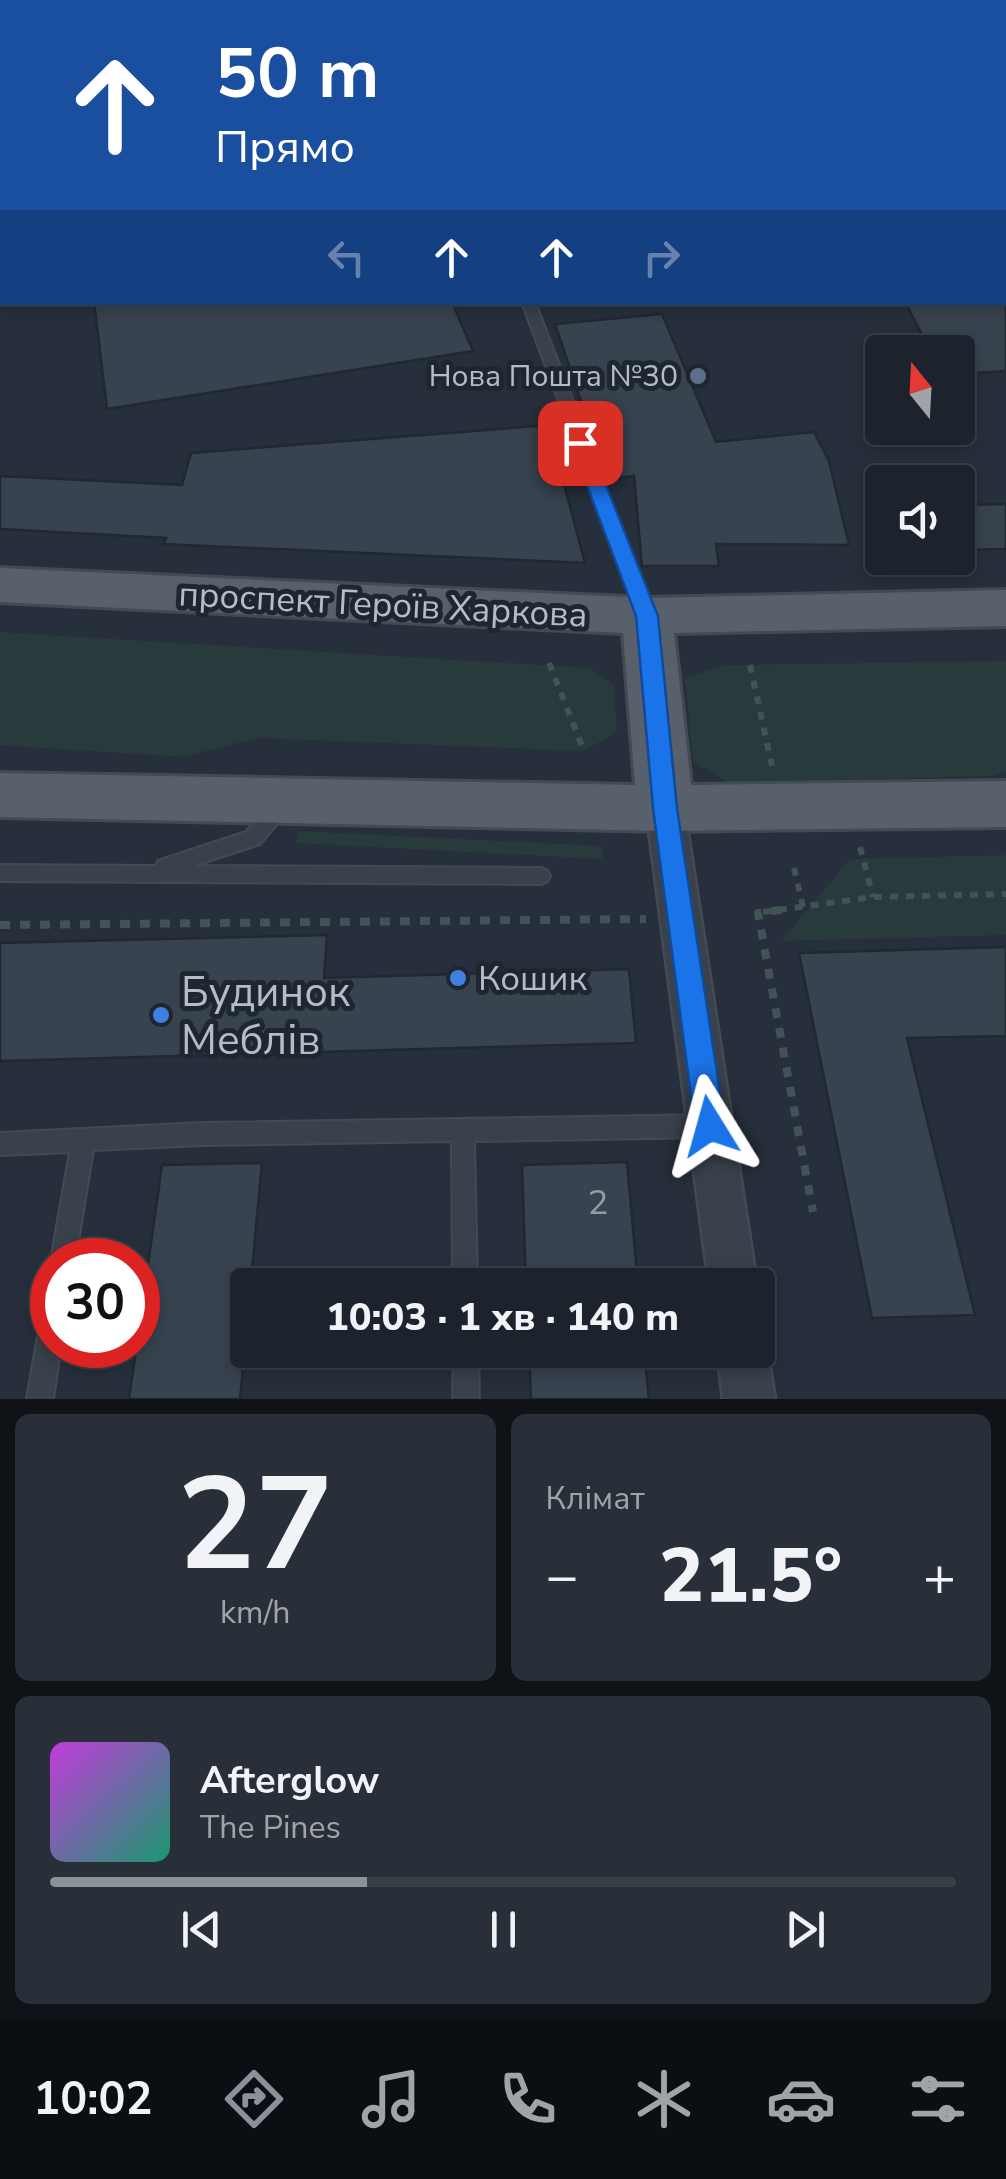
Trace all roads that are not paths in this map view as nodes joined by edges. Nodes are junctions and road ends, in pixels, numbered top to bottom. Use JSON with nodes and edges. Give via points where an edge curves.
{"nodes":[{"id":1,"x":529,"y":305,"type":"edge"},
{"id":2,"x":0,"y":585,"type":"edge"},
{"id":3,"x":1006,"y":608,"type":"edge"},
{"id":4,"x":647,"y":616,"type":"junction"},
{"id":5,"x":0,"y":796,"type":"edge"},
{"id":6,"x":285,"y":803,"type":"junction"},
{"id":7,"x":1006,"y":804,"type":"edge"},
{"id":8,"x":665,"y":808,"type":"junction"},
{"id":9,"x":150,"y":872,"type":"junction"},
{"id":10,"x":0,"y":873,"type":"edge"},
{"id":11,"x":540,"y":876,"type":"dead end"},
{"id":12,"x":710,"y":1126,"type":"junction"},
{"id":13,"x":463,"y":1130,"type":"junction"},
{"id":14,"x":83,"y":1140,"type":"junction"},
{"id":15,"x":0,"y":1144,"type":"edge"},
{"id":16,"x":67,"y":1238,"type":"edge"},
{"id":17,"x":465,"y":1268,"type":"edge"},
{"id":18,"x":730,"y":1268,"type":"edge"},
{"id":19,"x":45,"y":1368,"type":"edge"},
{"id":20,"x":466,"y":1368,"type":"edge"},
{"id":21,"x":745,"y":1368,"type":"edge"},
{"id":22,"x":40,"y":1399,"type":"edge"},
{"id":23,"x":466,"y":1399,"type":"edge"},
{"id":24,"x":749,"y":1399,"type":"edge"}],
"edges":[{"from":1,"to":4,"type":"lane"},
{"from":2,"to":4,"type":"main road","name":"проспект Героїв Харкова"},
{"from":3,"to":4,"type":"main road","name":"проспект Героїв Харкова"},
{"from":4,"to":8,"type":"main road"},
{"from":5,"to":6,"type":"main road"},
{"from":6,"to":8,"type":"main road"},
{"from":6,"to":9,"type":"lane","via":[[253,838]]},
{"from":7,"to":8,"type":"main road"},
{"from":8,"to":12,"type":"street"},
{"from":9,"to":10,"type":"lane"},
{"from":9,"to":11,"type":"lane"},
{"from":12,"to":13,"type":"lane"},
{"from":12,"to":18,"type":"street"},
{"from":13,"to":14,"type":"lane"},
{"from":13,"to":17,"type":"lane"},
{"from":14,"to":15,"type":"lane"},
{"from":14,"to":16,"type":"lane"},
{"from":19,"to":22,"type":"lane"},
{"from":20,"to":23,"type":"lane"},
{"from":21,"to":24,"type":"street"}]}
